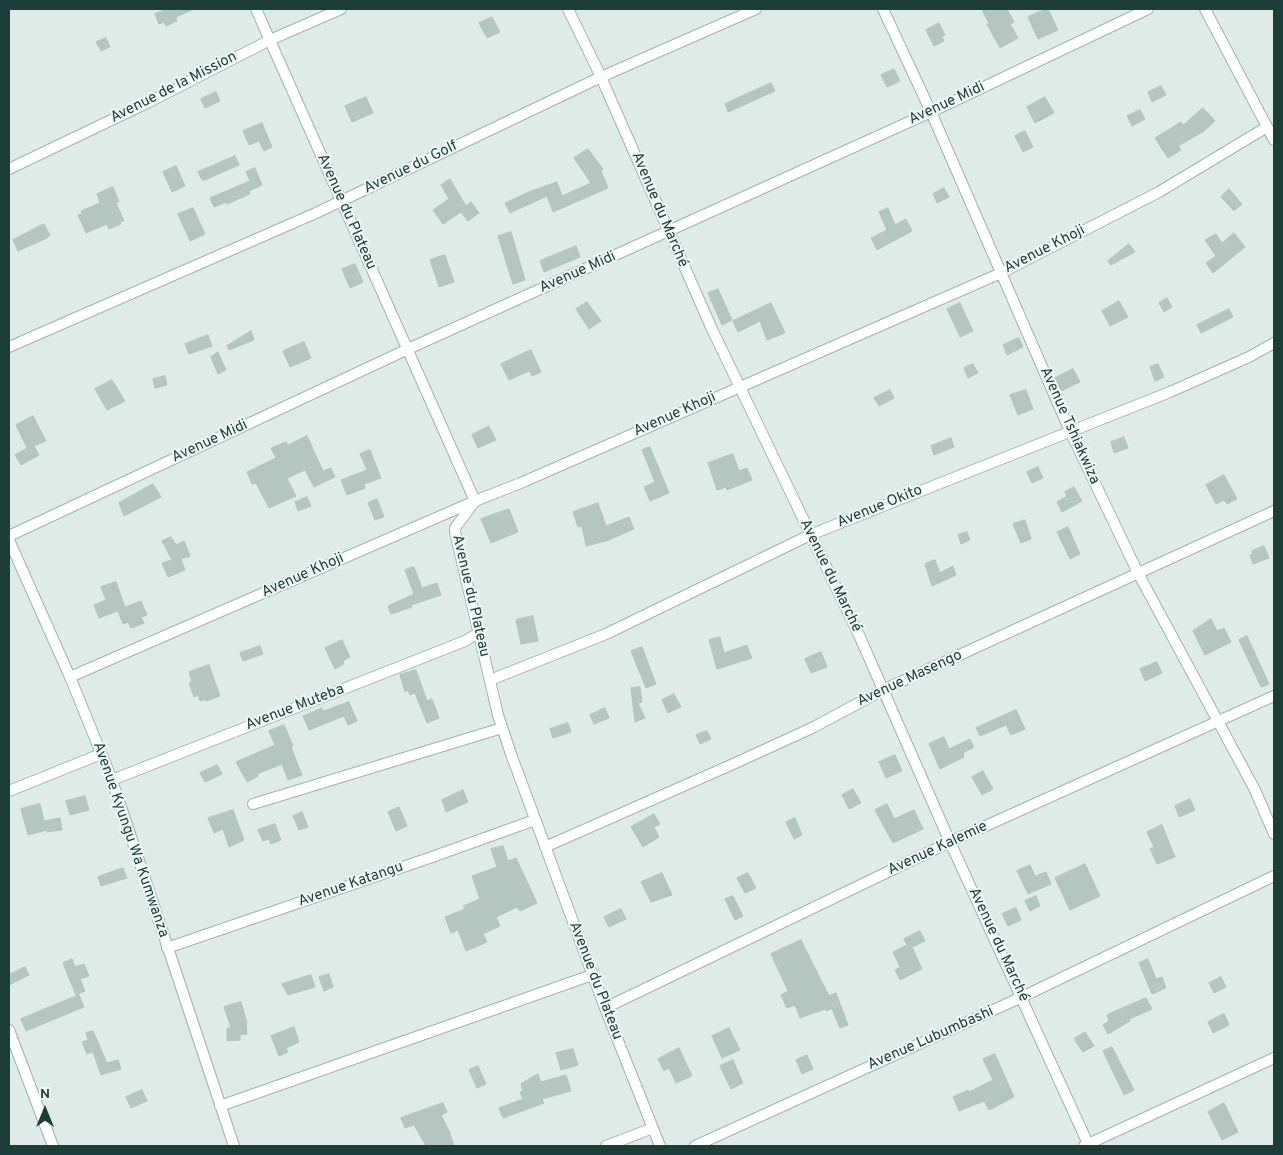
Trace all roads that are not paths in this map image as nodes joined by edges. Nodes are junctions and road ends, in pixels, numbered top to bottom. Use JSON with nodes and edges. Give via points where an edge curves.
{"nodes":[{"id":1,"x":256,"y":9,"type":"edge"},
{"id":2,"x":340,"y":9,"type":"edge"},
{"id":3,"x":568,"y":9,"type":"edge"},
{"id":4,"x":756,"y":9,"type":"edge"},
{"id":5,"x":884,"y":9,"type":"edge"},
{"id":6,"x":1148,"y":9,"type":"edge"},
{"id":7,"x":1206,"y":9,"type":"edge"},
{"id":8,"x":270,"y":40,"type":"junction"},
{"id":9,"x":601,"y":77,"type":"junction"},
{"id":10,"x":931,"y":112,"type":"junction"},
{"id":11,"x":1267,"y":127,"type":"junction"},
{"id":12,"x":1274,"y":140,"type":"edge"},
{"id":13,"x":9,"y":169,"type":"edge"},
{"id":14,"x":341,"y":201,"type":"junction"},
{"id":15,"x":669,"y":231,"type":"junction"},
{"id":16,"x":1001,"y":272,"type":"junction"},
{"id":17,"x":1274,"y":343,"type":"edge"},
{"id":18,"x":9,"y":347,"type":"edge"},
{"id":19,"x":408,"y":349,"type":"junction"},
{"id":20,"x":738,"y":387,"type":"junction"},
{"id":21,"x":1070,"y":431,"type":"junction"},
{"id":22,"x":475,"y":501,"type":"junction"},
{"id":23,"x":1274,"y":511,"type":"edge"},
{"id":24,"x":810,"y":535,"type":"junction"},
{"id":25,"x":9,"y":536,"type":"edge"},
{"id":26,"x":9,"y":540,"type":"edge"},
{"id":27,"x":1138,"y":573,"type":"junction"},
{"id":28,"x":478,"y":633,"type":"junction"},
{"id":29,"x":70,"y":677,"type":"junction"},
{"id":30,"x":490,"y":680,"type":"junction"},
{"id":31,"x":883,"y":690,"type":"junction"},
{"id":32,"x":1274,"y":696,"type":"edge"},
{"id":33,"x":1218,"y":722,"type":"junction"},
{"id":34,"x":502,"y":728,"type":"junction"},
{"id":35,"x":101,"y":754,"type":"junction"},
{"id":36,"x":112,"y":780,"type":"junction"},
{"id":37,"x":9,"y":791,"type":"edge"},
{"id":38,"x":253,"y":804,"type":"dead end"},
{"id":39,"x":535,"y":820,"type":"junction"},
{"id":40,"x":1274,"y":834,"type":"edge"},
{"id":41,"x":950,"y":842,"type":"junction"},
{"id":42,"x":545,"y":847,"type":"junction"},
{"id":43,"x":1274,"y":876,"type":"edge"},
{"id":44,"x":167,"y":948,"type":"junction"},
{"id":45,"x":592,"y":975,"type":"junction"},
{"id":46,"x":1022,"y":997,"type":"junction"},
{"id":47,"x":605,"y":1008,"type":"junction"},
{"id":48,"x":9,"y":1030,"type":"edge"},
{"id":49,"x":1274,"y":1058,"type":"edge"},
{"id":50,"x":220,"y":1106,"type":"junction"},
{"id":51,"x":653,"y":1128,"type":"junction"},
{"id":52,"x":53,"y":1146,"type":"edge"},
{"id":53,"x":234,"y":1146,"type":"edge"},
{"id":54,"x":606,"y":1146,"type":"edge"},
{"id":55,"x":660,"y":1146,"type":"edge"},
{"id":56,"x":695,"y":1146,"type":"edge"},
{"id":57,"x":1087,"y":1146,"type":"edge"}],
"edges":[{"from":1,"to":8,"type":"street","name":"Avenue du Plateau"},
{"from":2,"to":8,"type":"street","name":"Avenue de la Mission"},
{"from":3,"to":9,"type":"street","name":"Avenue du Marché"},
{"from":4,"to":9,"type":"street","name":"Avenue du Golf"},
{"from":5,"to":10,"type":"street","name":"Avenue Tshiakwiza"},
{"from":6,"to":10,"type":"street","name":"Avenue Midi"},
{"from":7,"to":11,"type":"street"},
{"from":8,"to":13,"type":"street","name":"Avenue de la Mission"},
{"from":8,"to":14,"type":"street","name":"Avenue du Plateau"},
{"from":9,"to":14,"type":"street","name":"Avenue du Golf"},
{"from":9,"to":15,"type":"street","name":"Avenue du Marché"},
{"from":10,"to":15,"type":"street","name":"Avenue Midi"},
{"from":10,"to":16,"type":"street","name":"Avenue Tshiakwiza"},
{"from":11,"to":12,"type":"street"},
{"from":11,"to":16,"type":"street","name":"Avenue Khoji","via":[[1159,192]]},
{"from":14,"to":18,"type":"street","name":"Avenue du Golf"},
{"from":14,"to":19,"type":"street","name":"Avenue du Plateau"},
{"from":15,"to":19,"type":"street","name":"Avenue Midi"},
{"from":15,"to":20,"type":"street","name":"Avenue du Marché"},
{"from":16,"to":20,"type":"street","name":"Avenue Khoji"},
{"from":16,"to":21,"type":"street","name":"Avenue Tshiakwiza"},
{"from":17,"to":21,"type":"street","name":"Avenue Okito","via":[[1250,357]]},
{"from":19,"to":22,"type":"street","name":"Avenue du Plateau"},
{"from":19,"to":25,"type":"street","name":"Avenue Midi"},
{"from":20,"to":22,"type":"street","name":"Avenue Khoji"},
{"from":20,"to":24,"type":"street","name":"Avenue du Marché"},
{"from":21,"to":24,"type":"street","name":"Avenue Okito"},
{"from":21,"to":27,"type":"street","name":"Avenue Tshiakwiza"},
{"from":22,"to":28,"type":"street","name":"Avenue du Plateau","via":[[455,532]]},
{"from":22,"to":29,"type":"street","name":"Avenue Khoji"},
{"from":23,"to":27,"type":"street","name":"Avenue Masengo"},
{"from":24,"to":30,"type":"street","name":"Avenue Okito","via":[[606,634]]},
{"from":24,"to":31,"type":"street","name":"Avenue du Marché"},
{"from":26,"to":29,"type":"street","name":"Avenue Kyungu Wa Kumwanza"},
{"from":27,"to":31,"type":"street","name":"Avenue Masengo"},
{"from":27,"to":33,"type":"street","name":"Avenue Tshiakwiza"},
{"from":28,"to":30,"type":"street","name":"Avenue du Plateau"},
{"from":28,"to":36,"type":"street","name":"Avenue Muteba","via":[[465,641]]},
{"from":29,"to":35,"type":"street","name":"Avenue Kyungu Wa Kumwanza"},
{"from":30,"to":34,"type":"street","name":"Avenue du Plateau"},
{"from":31,"to":41,"type":"street","name":"Avenue du Marché"},
{"from":31,"to":42,"type":"street","name":"Avenue Masengo","via":[[803,732]]},
{"from":32,"to":33,"type":"street","name":"Avenue Kalemie"},
{"from":33,"to":40,"type":"street","name":"Avenue Tshiakwiza","via":[[1255,790]]},
{"from":33,"to":41,"type":"street","name":"Avenue Kalemie"},
{"from":34,"to":38,"type":"street"},
{"from":34,"to":39,"type":"street","name":"Avenue du Plateau"},
{"from":35,"to":36,"type":"street","name":"Avenue Kyungu Wa Kumwanza"},
{"from":35,"to":37,"type":"street"},
{"from":36,"to":44,"type":"street","name":"Avenue Kyungu Wa Kumwanza"},
{"from":39,"to":42,"type":"street","name":"Avenue du Plateau"},
{"from":39,"to":44,"type":"street","name":"Avenue Katangu"},
{"from":41,"to":46,"type":"street","name":"Avenue du Marché"},
{"from":41,"to":47,"type":"street","name":"Avenue Kalemie"},
{"from":42,"to":45,"type":"street","name":"Avenue du Plateau"},
{"from":43,"to":46,"type":"street","name":"Avenue Lubumbashi"},
{"from":44,"to":50,"type":"street","name":"Avenue Kyungu Wa Kumwanza"},
{"from":45,"to":47,"type":"street","name":"Avenue du Plateau"},
{"from":45,"to":50,"type":"street"},
{"from":46,"to":56,"type":"street","name":"Avenue Lubumbashi"},
{"from":46,"to":57,"type":"street","name":"Avenue du Marché"},
{"from":47,"to":51,"type":"street","name":"Avenue du Plateau"},
{"from":48,"to":52,"type":"street"},
{"from":49,"to":57,"type":"street"},
{"from":50,"to":53,"type":"street","name":"Avenue Kyungu Wa Kumwanza"},
{"from":51,"to":54,"type":"street"},
{"from":51,"to":55,"type":"street","name":"Avenue du Plateau"}]}
